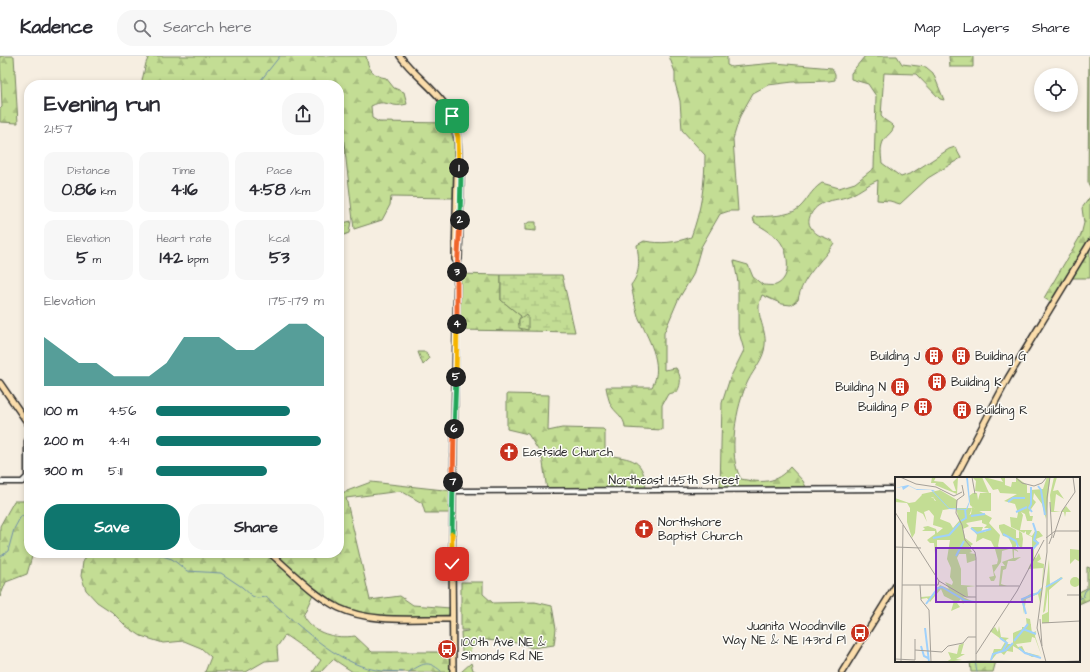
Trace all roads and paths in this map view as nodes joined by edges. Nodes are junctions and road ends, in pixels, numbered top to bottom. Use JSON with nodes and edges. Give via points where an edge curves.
{"nodes":[{"id":1,"x":400,"y":57,"type":"edge"},
{"id":2,"x":1090,"y":243,"type":"edge"},
{"id":3,"x":0,"y":383,"type":"edge"},
{"id":4,"x":24,"y":418,"type":"edge"},
{"id":5,"x":956,"y":477,"type":"edge"},
{"id":6,"x":24,"y":480,"type":"edge"},
{"id":7,"x":0,"y":482,"type":"edge"},
{"id":8,"x":895,"y":489,"type":"edge"},
{"id":9,"x":453,"y":491,"type":"junction"},
{"id":10,"x":276,"y":558,"type":"edge"},
{"id":11,"x":895,"y":587,"type":"edge"},
{"id":12,"x":452,"y":619,"type":"junction"},
{"id":13,"x":453,"y":672,"type":"edge"},
{"id":14,"x":842,"y":672,"type":"edge"}],
"edges":[{"from":1,"to":9,"type":"main road","via":[[446,105],[458,137]]},
{"from":2,"to":5,"type":"main road","via":[[1008,378]]},
{"from":3,"to":4,"type":"main road"},
{"from":6,"to":7,"type":"street"},
{"from":8,"to":9,"type":"street","name":"Northeast 145th Street"},
{"from":9,"to":12,"type":"main road"},
{"from":10,"to":12,"type":"main road","via":[[314,592],[341,609],[378,618]]},
{"from":11,"to":14,"type":"main road"},
{"from":12,"to":13,"type":"main road"}]}
